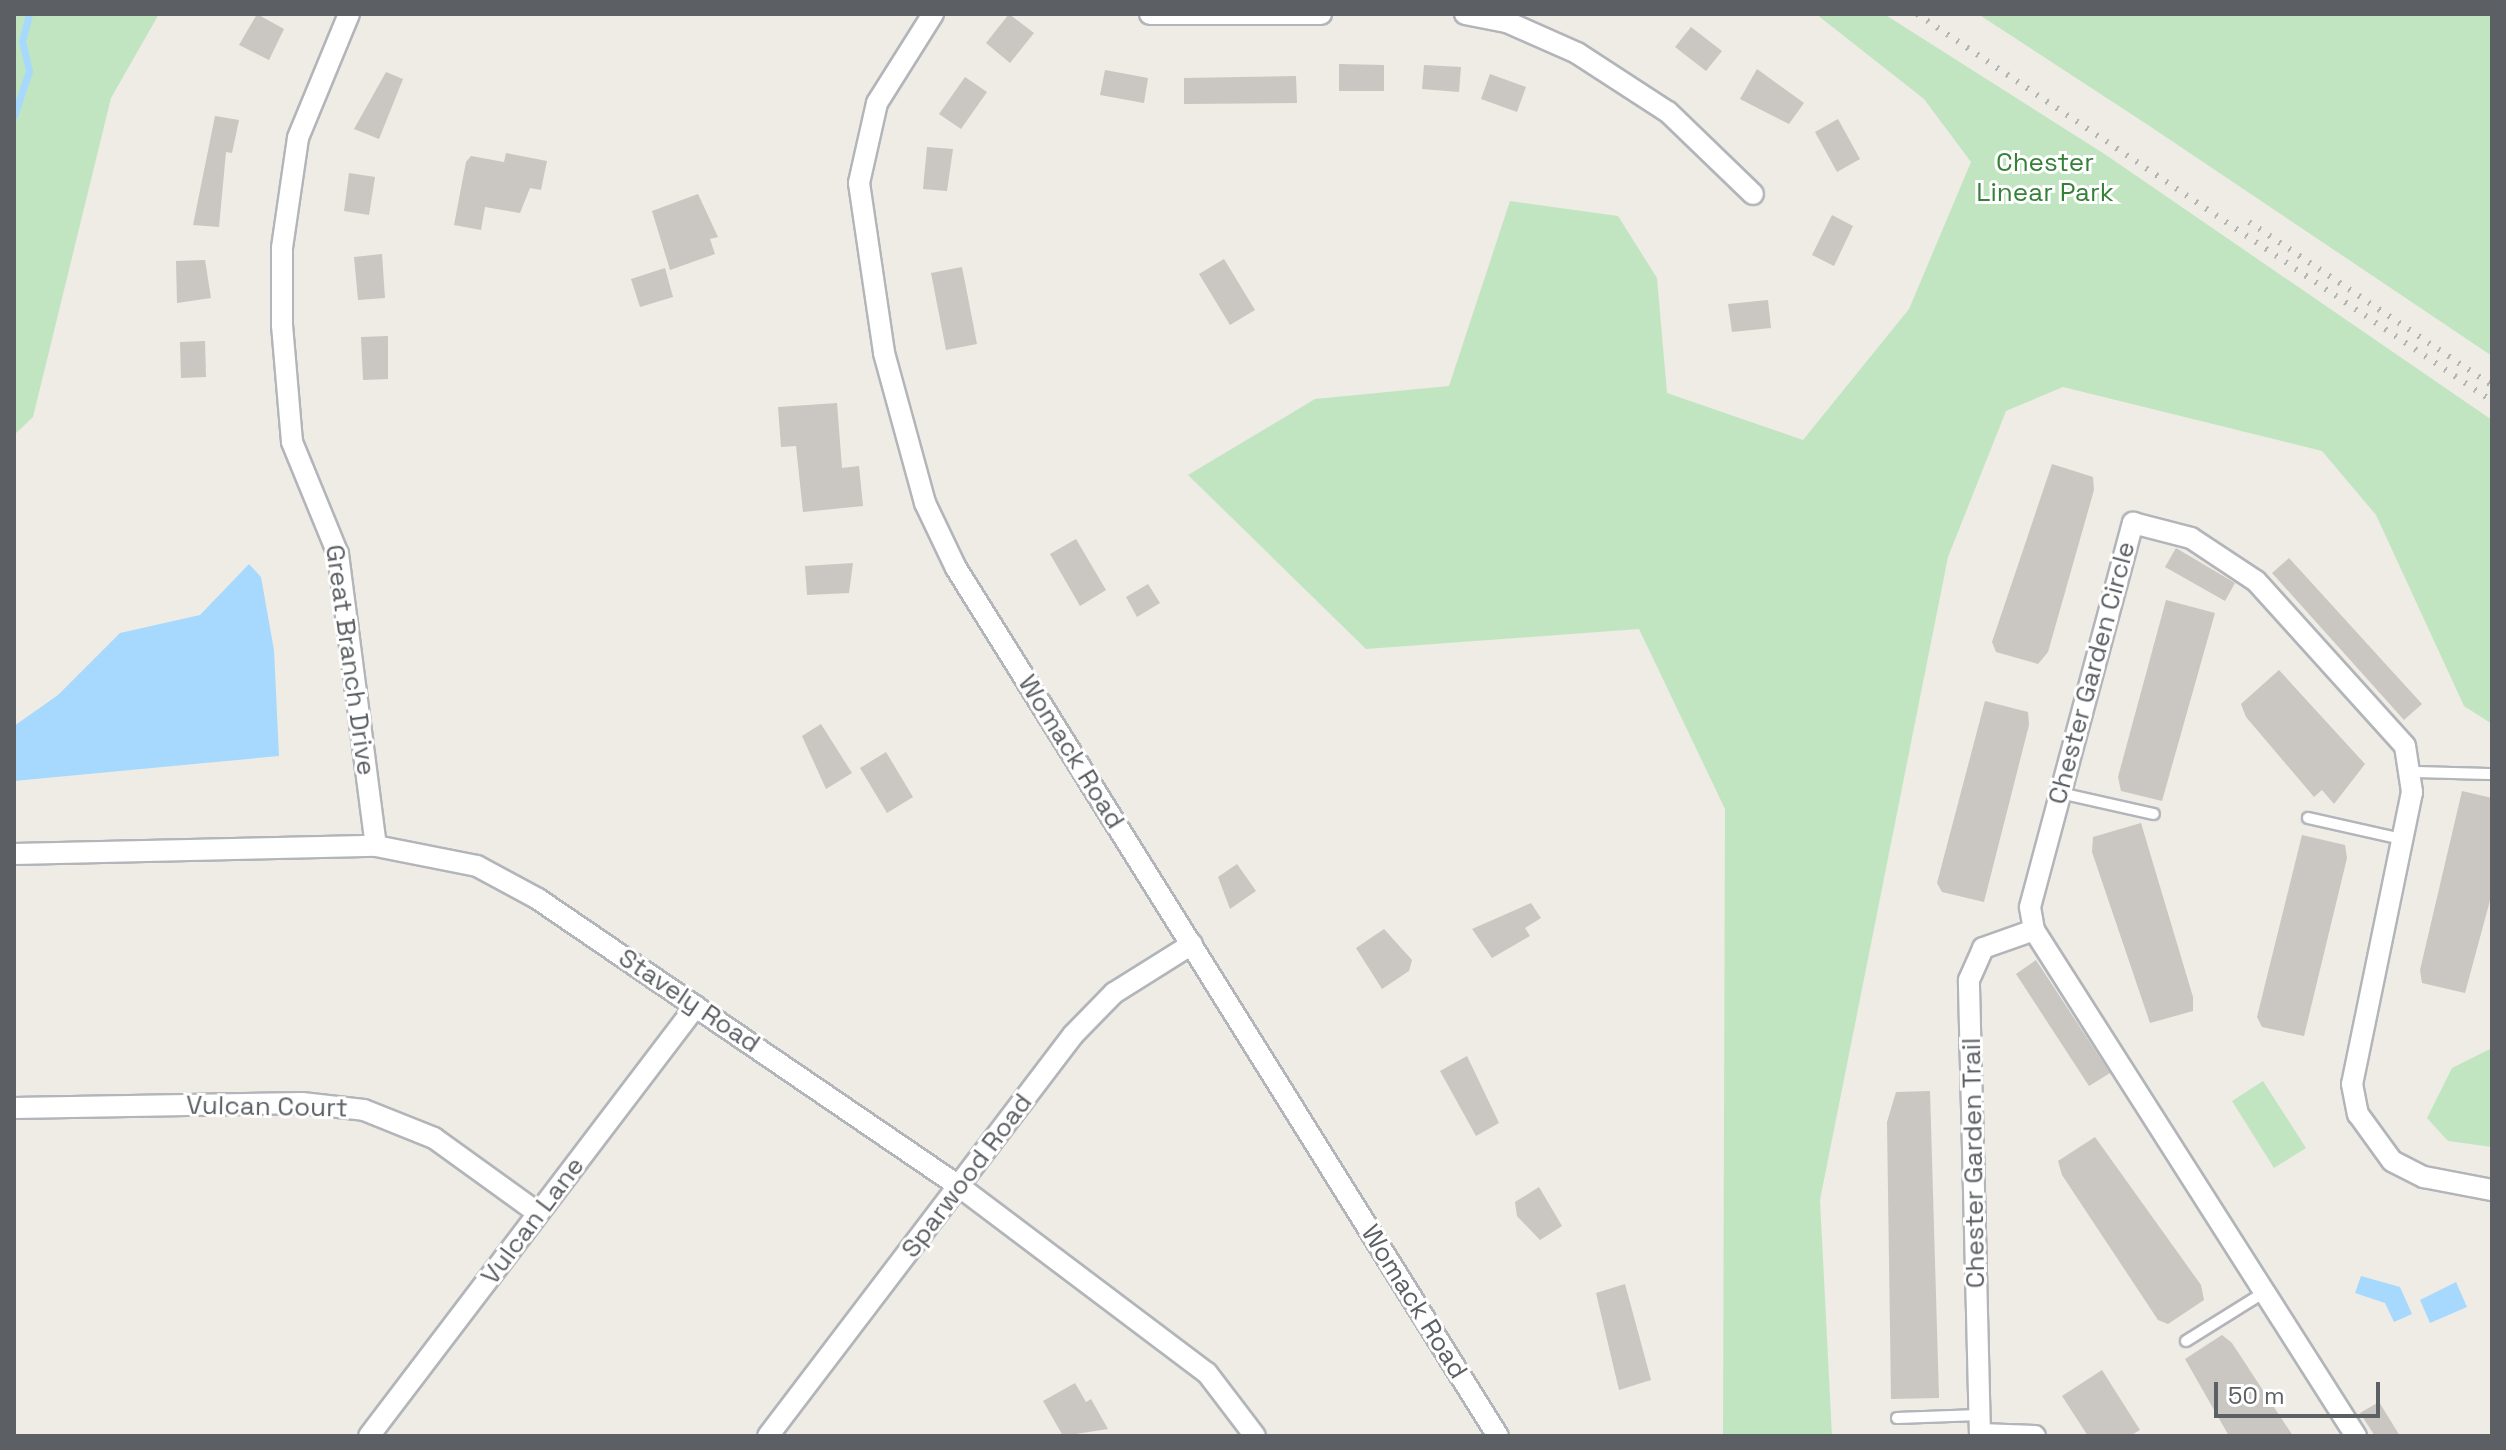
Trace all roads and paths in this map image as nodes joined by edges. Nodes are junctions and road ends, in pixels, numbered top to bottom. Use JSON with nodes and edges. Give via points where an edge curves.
{"nodes":[{"id":1,"x":349,"y":14,"type":"edge"},
{"id":2,"x":933,"y":14,"type":"edge"},
{"id":3,"x":1150,"y":14,"type":"edge"},
{"id":4,"x":1321,"y":14,"type":"edge"},
{"id":5,"x":1465,"y":14,"type":"edge"},
{"id":6,"x":1753,"y":194,"type":"dead end"},
{"id":7,"x":2413,"y":772,"type":"junction"},
{"id":8,"x":2492,"y":774,"type":"edge"},
{"id":9,"x":2060,"y":793,"type":"junction"},
{"id":10,"x":2154,"y":814,"type":"dead end"},
{"id":11,"x":2308,"y":818,"type":"dead end"},
{"id":12,"x":2401,"y":839,"type":"junction"},
{"id":13,"x":376,"y":846,"type":"junction"},
{"id":14,"x":14,"y":854,"type":"edge"},
{"id":15,"x":2034,"y":930,"type":"junction"},
{"id":16,"x":1192,"y":944,"type":"junction"},
{"id":17,"x":696,"y":1006,"type":"junction"},
{"id":18,"x":14,"y":1108,"type":"edge"},
{"id":19,"x":960,"y":1187,"type":"junction"},
{"id":20,"x":2492,"y":1190,"type":"edge"},
{"id":21,"x":538,"y":1213,"type":"junction"},
{"id":22,"x":2263,"y":1293,"type":"junction"},
{"id":23,"x":2186,"y":1341,"type":"dead end"},
{"id":24,"x":1897,"y":1418,"type":"dead end"},
{"id":25,"x":1980,"y":1428,"type":"edge"},
{"id":26,"x":369,"y":1436,"type":"edge"},
{"id":27,"x":768,"y":1436,"type":"edge"},
{"id":28,"x":1255,"y":1436,"type":"edge"},
{"id":29,"x":1498,"y":1436,"type":"edge"},
{"id":30,"x":2035,"y":1436,"type":"edge"},
{"id":31,"x":2356,"y":1436,"type":"edge"}],
"edges":[{"from":1,"to":13,"type":"street","name":"Great Branch Drive","via":[[298,138],[282,248],[282,325],[292,442],[338,554]]},
{"from":2,"to":16,"type":"street","name":"Womack Road","via":[[877,103],[859,183],[884,353],[914,472],[956,568]]},
{"from":3,"to":4,"type":"street"},
{"from":5,"to":6,"type":"street","via":[[1507,22],[1577,53],[1668,112]]},
{"from":7,"to":8,"type":"lane"},
{"from":7,"to":9,"type":"street","name":"Chester Garden Circle","via":[[2397,734],[2256,581],[2191,538],[2133,523]]},
{"from":7,"to":12,"type":"street"},
{"from":9,"to":10,"type":"lane"},
{"from":9,"to":15,"type":"street","name":"Chester Garden Circle","via":[[2030,907]]},
{"from":11,"to":12,"type":"lane"},
{"from":12,"to":20,"type":"street","via":[[2355,1046],[2358,1114],[2392,1161],[2424,1177]]},
{"from":13,"to":14,"type":"street","name":"Stavely Road"},
{"from":13,"to":17,"type":"street","name":"Stavely Road","via":[[477,866]]},
{"from":15,"to":22,"type":"street"},
{"from":15,"to":25,"type":"street","name":"Chester Garden Trail","via":[[1983,948],[1969,980]]},
{"from":16,"to":19,"type":"street","name":"Sparwood Road","via":[[1094,1012]]},
{"from":16,"to":29,"type":"street","name":"Womack Road"},
{"from":17,"to":19,"type":"street","name":"Stavely Road"},
{"from":17,"to":21,"type":"street","name":"Vulcan Lane"},
{"from":18,"to":21,"type":"street","name":"Vulcan Court","via":[[302,1103],[364,1110],[434,1138]]},
{"from":19,"to":27,"type":"street","name":"Sparwood Road"},
{"from":19,"to":28,"type":"street","name":"Stavely Road","via":[[1207,1373]]},
{"from":21,"to":26,"type":"street","name":"Vulcan Lane"},
{"from":22,"to":23,"type":"lane"},
{"from":22,"to":31,"type":"street"},
{"from":24,"to":25,"type":"lane"},
{"from":25,"to":30,"type":"street"}]}
